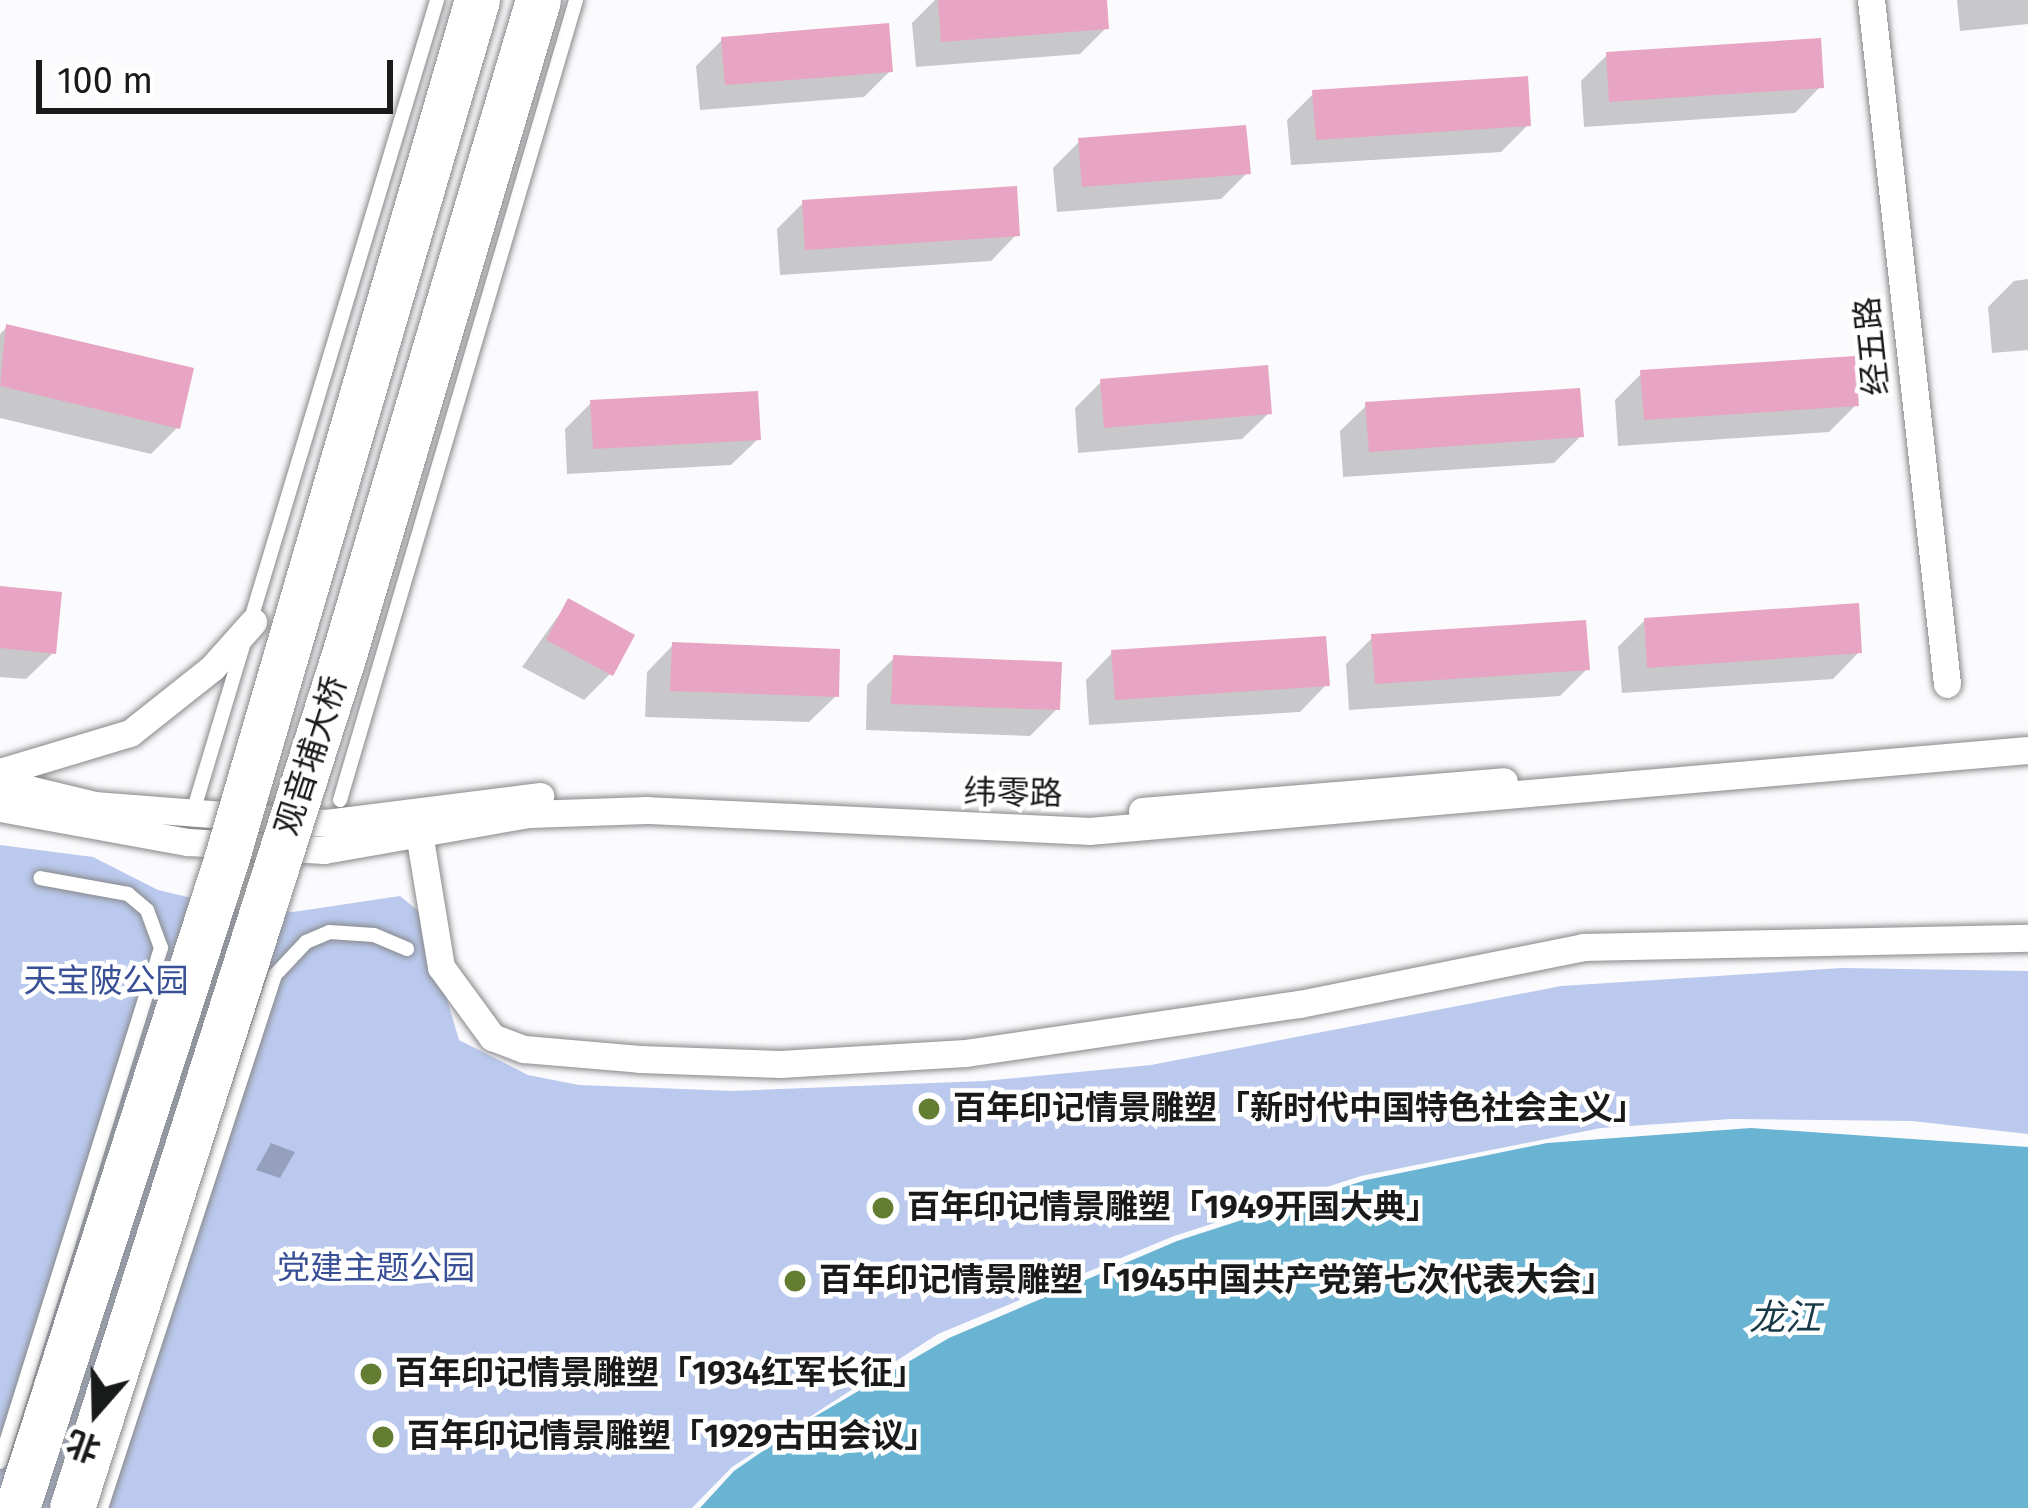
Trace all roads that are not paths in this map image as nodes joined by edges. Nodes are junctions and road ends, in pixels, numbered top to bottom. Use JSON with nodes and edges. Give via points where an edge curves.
{"nodes":[{"id":1,"x":437,"y":0,"type":"edge"},
{"id":2,"x":477,"y":0,"type":"edge"},
{"id":3,"x":538,"y":0,"type":"edge"},
{"id":4,"x":576,"y":0,"type":"edge"},
{"id":5,"x":1870,"y":0,"type":"edge"},
{"id":6,"x":1887,"y":0,"type":"edge"},
{"id":7,"x":253,"y":622,"type":"junction"},
{"id":8,"x":2028,"y":734,"type":"edge"},
{"id":9,"x":2028,"y":750,"type":"edge"},
{"id":10,"x":0,"y":772,"type":"edge"},
{"id":11,"x":0,"y":782,"type":"edge"},
{"id":12,"x":340,"y":800,"type":"dead end"},
{"id":13,"x":196,"y":802,"type":"dead end"},
{"id":14,"x":0,"y":808,"type":"edge"},
{"id":15,"x":421,"y":845,"type":"dead end"},
{"id":16,"x":40,"y":878,"type":"dead end"},
{"id":17,"x":2028,"y":938,"type":"edge"},
{"id":18,"x":407,"y":949,"type":"dead end"},
{"id":19,"x":0,"y":1462,"type":"edge"},
{"id":20,"x":17,"y":1508,"type":"edge"},
{"id":21,"x":72,"y":1508,"type":"edge"},
{"id":22,"x":101,"y":1508,"type":"edge"}],
"edges":[{"from":1,"to":7,"type":"lane"},
{"from":2,"to":20,"type":"main road","name":"观音埔大桥","bridge":true,"via":[[246,793]]},
{"from":3,"to":21,"type":"main road","name":"观音埔大桥","bridge":true,"via":[[343,658]]},
{"from":4,"to":12,"type":"lane"},
{"from":5,"to":6,"type":"street","name":"经五路","via":[[1955,681]]},
{"from":7,"to":10,"type":"street","via":[[212,668],[130,733]]},
{"from":7,"to":13,"type":"lane"},
{"from":8,"to":11,"type":"street","name":"纬零路","via":[[990,818],[529,795],[326,823],[94,805]]},
{"from":9,"to":14,"type":"street","name":"纬零路","via":[[1089,831],[647,810],[529,814],[324,850],[188,842]]},
{"from":15,"to":17,"type":"street","via":[[441,967],[493,1037],[524,1049],[640,1059],[780,1064],[966,1053],[1277,1008],[1583,947]]},
{"from":16,"to":19,"type":"lane","via":[[128,894],[147,910],[161,948]]},
{"from":18,"to":22,"type":"lane","via":[[374,935],[329,932],[306,942],[275,975]]}]}
